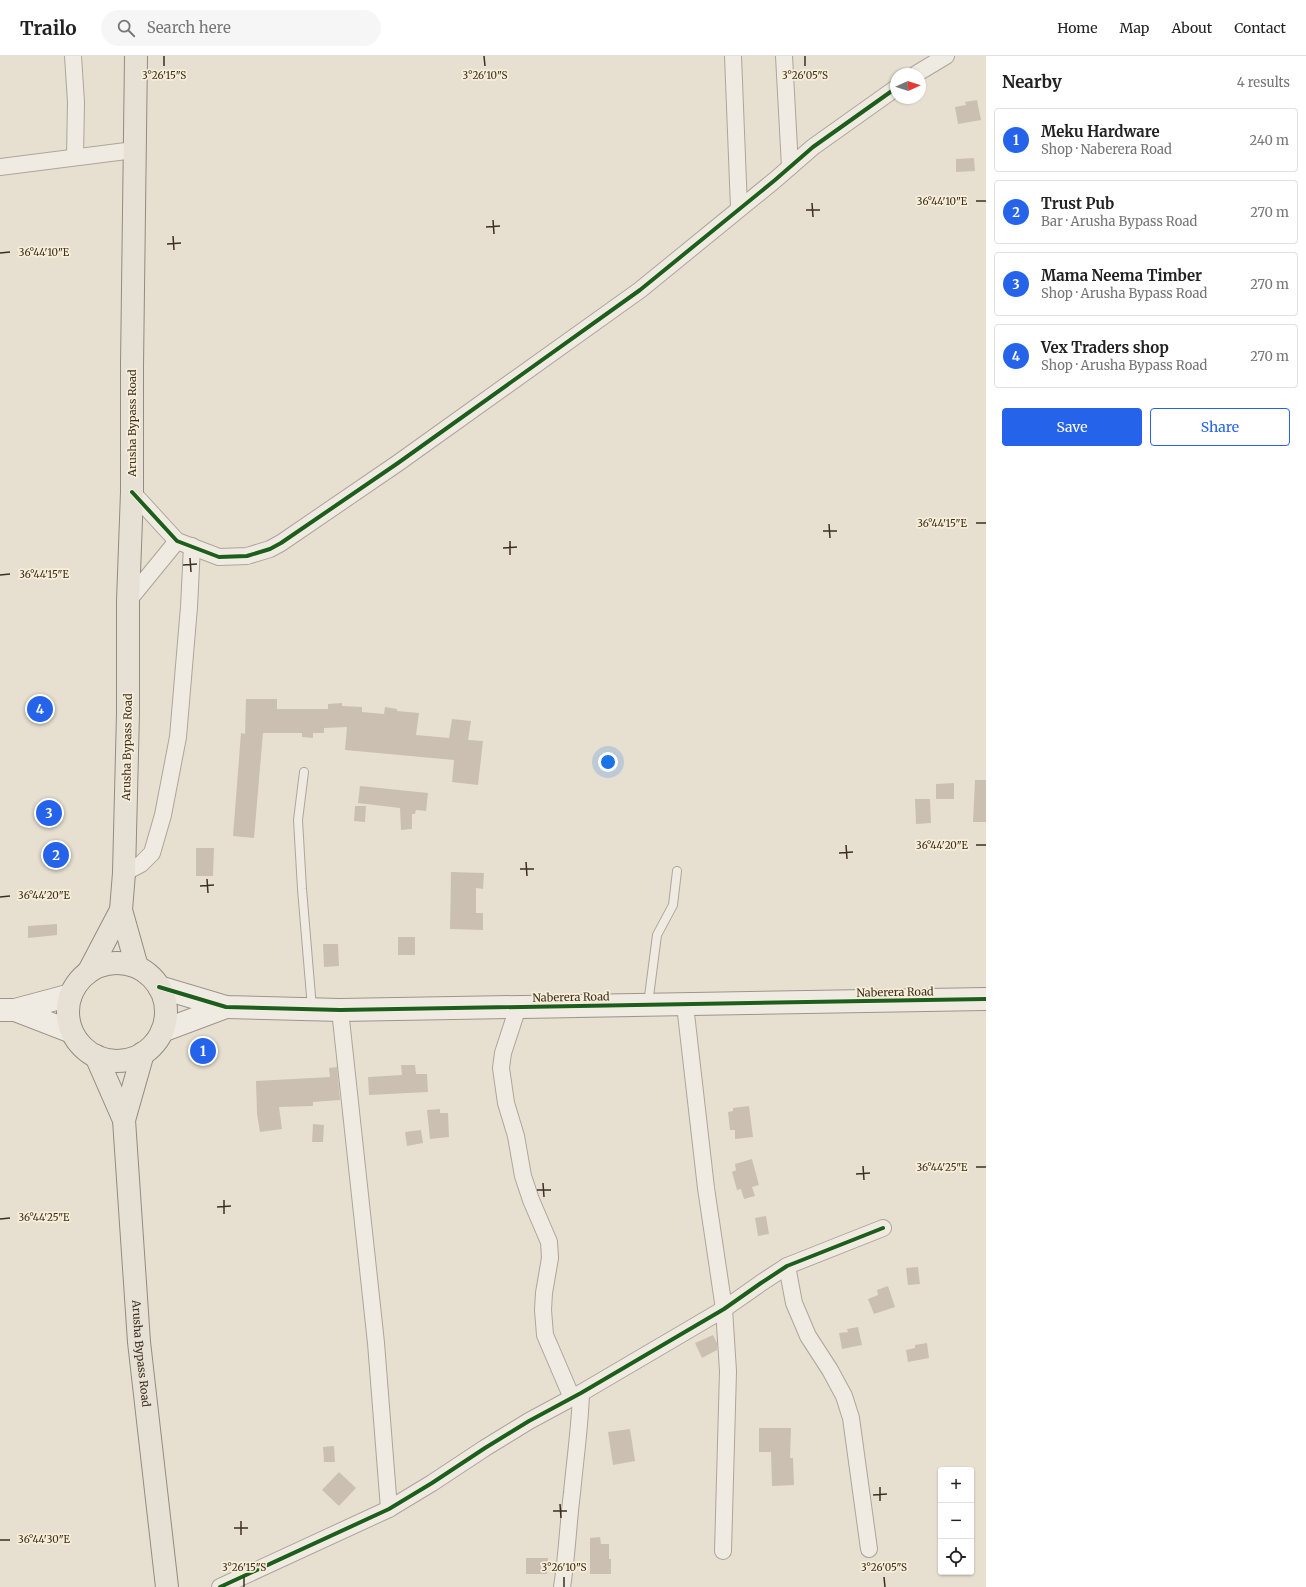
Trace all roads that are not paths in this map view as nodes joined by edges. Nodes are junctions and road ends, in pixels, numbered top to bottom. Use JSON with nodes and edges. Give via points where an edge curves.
{"nodes":[{"id":1,"x":73,"y":56,"type":"edge"},
{"id":2,"x":136,"y":56,"type":"edge"},
{"id":3,"x":733,"y":56,"type":"edge"},
{"id":4,"x":784,"y":56,"type":"edge"},
{"id":5,"x":946,"y":56,"type":"edge"},
{"id":6,"x":926,"y":68,"type":"edge"},
{"id":7,"x":890,"y":92,"type":"edge"},
{"id":8,"x":134,"y":150,"type":"junction"},
{"id":9,"x":75,"y":157,"type":"junction"},
{"id":10,"x":0,"y":167,"type":"edge"},
{"id":11,"x":790,"y":167,"type":"junction"},
{"id":12,"x":739,"y":208,"type":"junction"},
{"id":13,"x":132,"y":492,"type":"junction"},
{"id":14,"x":176,"y":541,"type":"junction"},
{"id":15,"x":192,"y":546,"type":"junction"},
{"id":16,"x":128,"y":600,"type":"junction"},
{"id":17,"x":304,"y":772,"type":"dead end"},
{"id":18,"x":677,"y":871,"type":"dead end"},
{"id":19,"x":124,"y":873,"type":"junction"},
{"id":20,"x":121,"y":910,"type":"junction"},
{"id":21,"x":137,"y":967,"type":"junction"},
{"id":22,"x":89,"y":971,"type":"junction"},
{"id":23,"x":159,"y":987,"type":"junction"},
{"id":24,"x":71,"y":995,"type":"junction"},
{"id":25,"x":986,"y":999,"type":"edge"},
{"id":26,"x":648,"y":1005,"type":"junction"},
{"id":27,"x":685,"y":1005,"type":"junction"},
{"id":28,"x":226,"y":1007,"type":"junction"},
{"id":29,"x":518,"y":1007,"type":"junction"},
{"id":30,"x":7,"y":1010,"type":"edge"},
{"id":31,"x":312,"y":1010,"type":"junction"},
{"id":32,"x":340,"y":1010,"type":"junction"},
{"id":33,"x":162,"y":1031,"type":"junction"},
{"id":34,"x":72,"y":1032,"type":"junction"},
{"id":35,"x":143,"y":1053,"type":"junction"},
{"id":36,"x":96,"y":1056,"type":"junction"},
{"id":37,"x":124,"y":1120,"type":"junction"},
{"id":38,"x":883,"y":1228,"type":"dead end"},
{"id":39,"x":787,"y":1266,"type":"junction"},
{"id":40,"x":724,"y":1309,"type":"junction"},
{"id":41,"x":576,"y":1395,"type":"junction"},
{"id":42,"x":388,"y":1509,"type":"junction"},
{"id":43,"x":869,"y":1549,"type":"dead end"},
{"id":44,"x":723,"y":1551,"type":"dead end"},
{"id":45,"x":167,"y":1587,"type":"edge"},
{"id":46,"x":220,"y":1587,"type":"edge"},
{"id":47,"x":562,"y":1587,"type":"edge"}],
"edges":[{"from":1,"to":9,"type":"street","via":[[76,102]]},
{"from":2,"to":8,"type":"main road","name":"Arusha Bypass Road"},
{"from":3,"to":12,"type":"street"},
{"from":4,"to":11,"type":"street"},
{"from":5,"to":6,"type":"street"},
{"from":7,"to":11,"type":"street","via":[[813,147]]},
{"from":8,"to":9,"type":"street"},
{"from":8,"to":13,"type":"main road","name":"Arusha Bypass Road"},
{"from":9,"to":10,"type":"street"},
{"from":11,"to":12,"type":"street"},
{"from":12,"to":15,"type":"street","via":[[640,290],[398,464],[281,543],[247,556],[235,557],[219,557]]},
{"from":13,"to":14,"type":"street"},
{"from":13,"to":16,"type":"main road","name":"Arusha Bypass Road"},
{"from":14,"to":15,"type":"street"},
{"from":14,"to":16,"type":"street"},
{"from":15,"to":19,"type":"street","via":[[178,737],[163,814],[152,853],[141,864]]},
{"from":16,"to":19,"type":"main road","name":"Arusha Bypass Road"},
{"from":17,"to":31,"type":"lane","via":[[298,820]]},
{"from":18,"to":26,"type":"lane","via":[[673,905],[657,935]]},
{"from":19,"to":20,"type":"main road","name":"Arusha Bypass Road"},
{"from":20,"to":21,"type":"main road","name":"Arusha Bypass Road"},
{"from":20,"to":22,"type":"main road","name":"Arusha Bypass Road"},
{"from":21,"to":22,"type":"main road","name":"Arusha Bypass Road","via":[[120,963],[104,964]]},
{"from":21,"to":23,"type":"main road","name":"Arusha Bypass Road","via":[[150,975]]},
{"from":22,"to":24,"type":"main road","name":"Arusha Bypass Road","via":[[78,982]]},
{"from":23,"to":28,"type":"street","name":"Naberera Road"},
{"from":23,"to":33,"type":"main road","name":"Arusha Bypass Road","via":[[166,1016]]},
{"from":24,"to":30,"type":"street"},
{"from":24,"to":34,"type":"main road","name":"Arusha Bypass Road","via":[[68,1020]]},
{"from":25,"to":27,"type":"street","name":"Naberera Road"},
{"from":26,"to":27,"type":"street","name":"Naberera Road"},
{"from":26,"to":29,"type":"street","name":"Naberera Road"},
{"from":27,"to":40,"type":"street","via":[[706,1188]]},
{"from":28,"to":31,"type":"street","name":"Naberera Road"},
{"from":28,"to":33,"type":"street","name":"Naberera Road"},
{"from":29,"to":32,"type":"street","name":"Naberera Road"},
{"from":29,"to":41,"type":"street","via":[[503,1053],[501,1068],[506,1103],[516,1136],[523,1176],[549,1242],[550,1258],[543,1310],[545,1335]]},
{"from":30,"to":34,"type":"street"},
{"from":31,"to":32,"type":"street","name":"Naberera Road"},
{"from":32,"to":42,"type":"street","via":[[376,1343]]},
{"from":33,"to":35,"type":"main road","name":"Arusha Bypass Road","via":[[154,1044]]},
{"from":34,"to":36,"type":"main road","name":"Arusha Bypass Road","via":[[82,1046]]},
{"from":35,"to":36,"type":"main road","name":"Arusha Bypass Road","via":[[128,1060],[112,1061]]},
{"from":35,"to":37,"type":"main road","name":"Arusha Bypass Road"},
{"from":36,"to":37,"type":"main road","name":"Arusha Bypass Road"},
{"from":37,"to":45,"type":"main road","name":"Arusha Bypass Road","via":[[139,1342]]},
{"from":38,"to":39,"type":"street"},
{"from":39,"to":40,"type":"street"},
{"from":39,"to":43,"type":"street","via":[[794,1303],[808,1336],[844,1396],[851,1418]]},
{"from":40,"to":41,"type":"street"},
{"from":40,"to":44,"type":"street","via":[[728,1371]]},
{"from":41,"to":42,"type":"street","via":[[523,1424]]},
{"from":41,"to":47,"type":"street","via":[[580,1424]]},
{"from":42,"to":46,"type":"street"}]}
